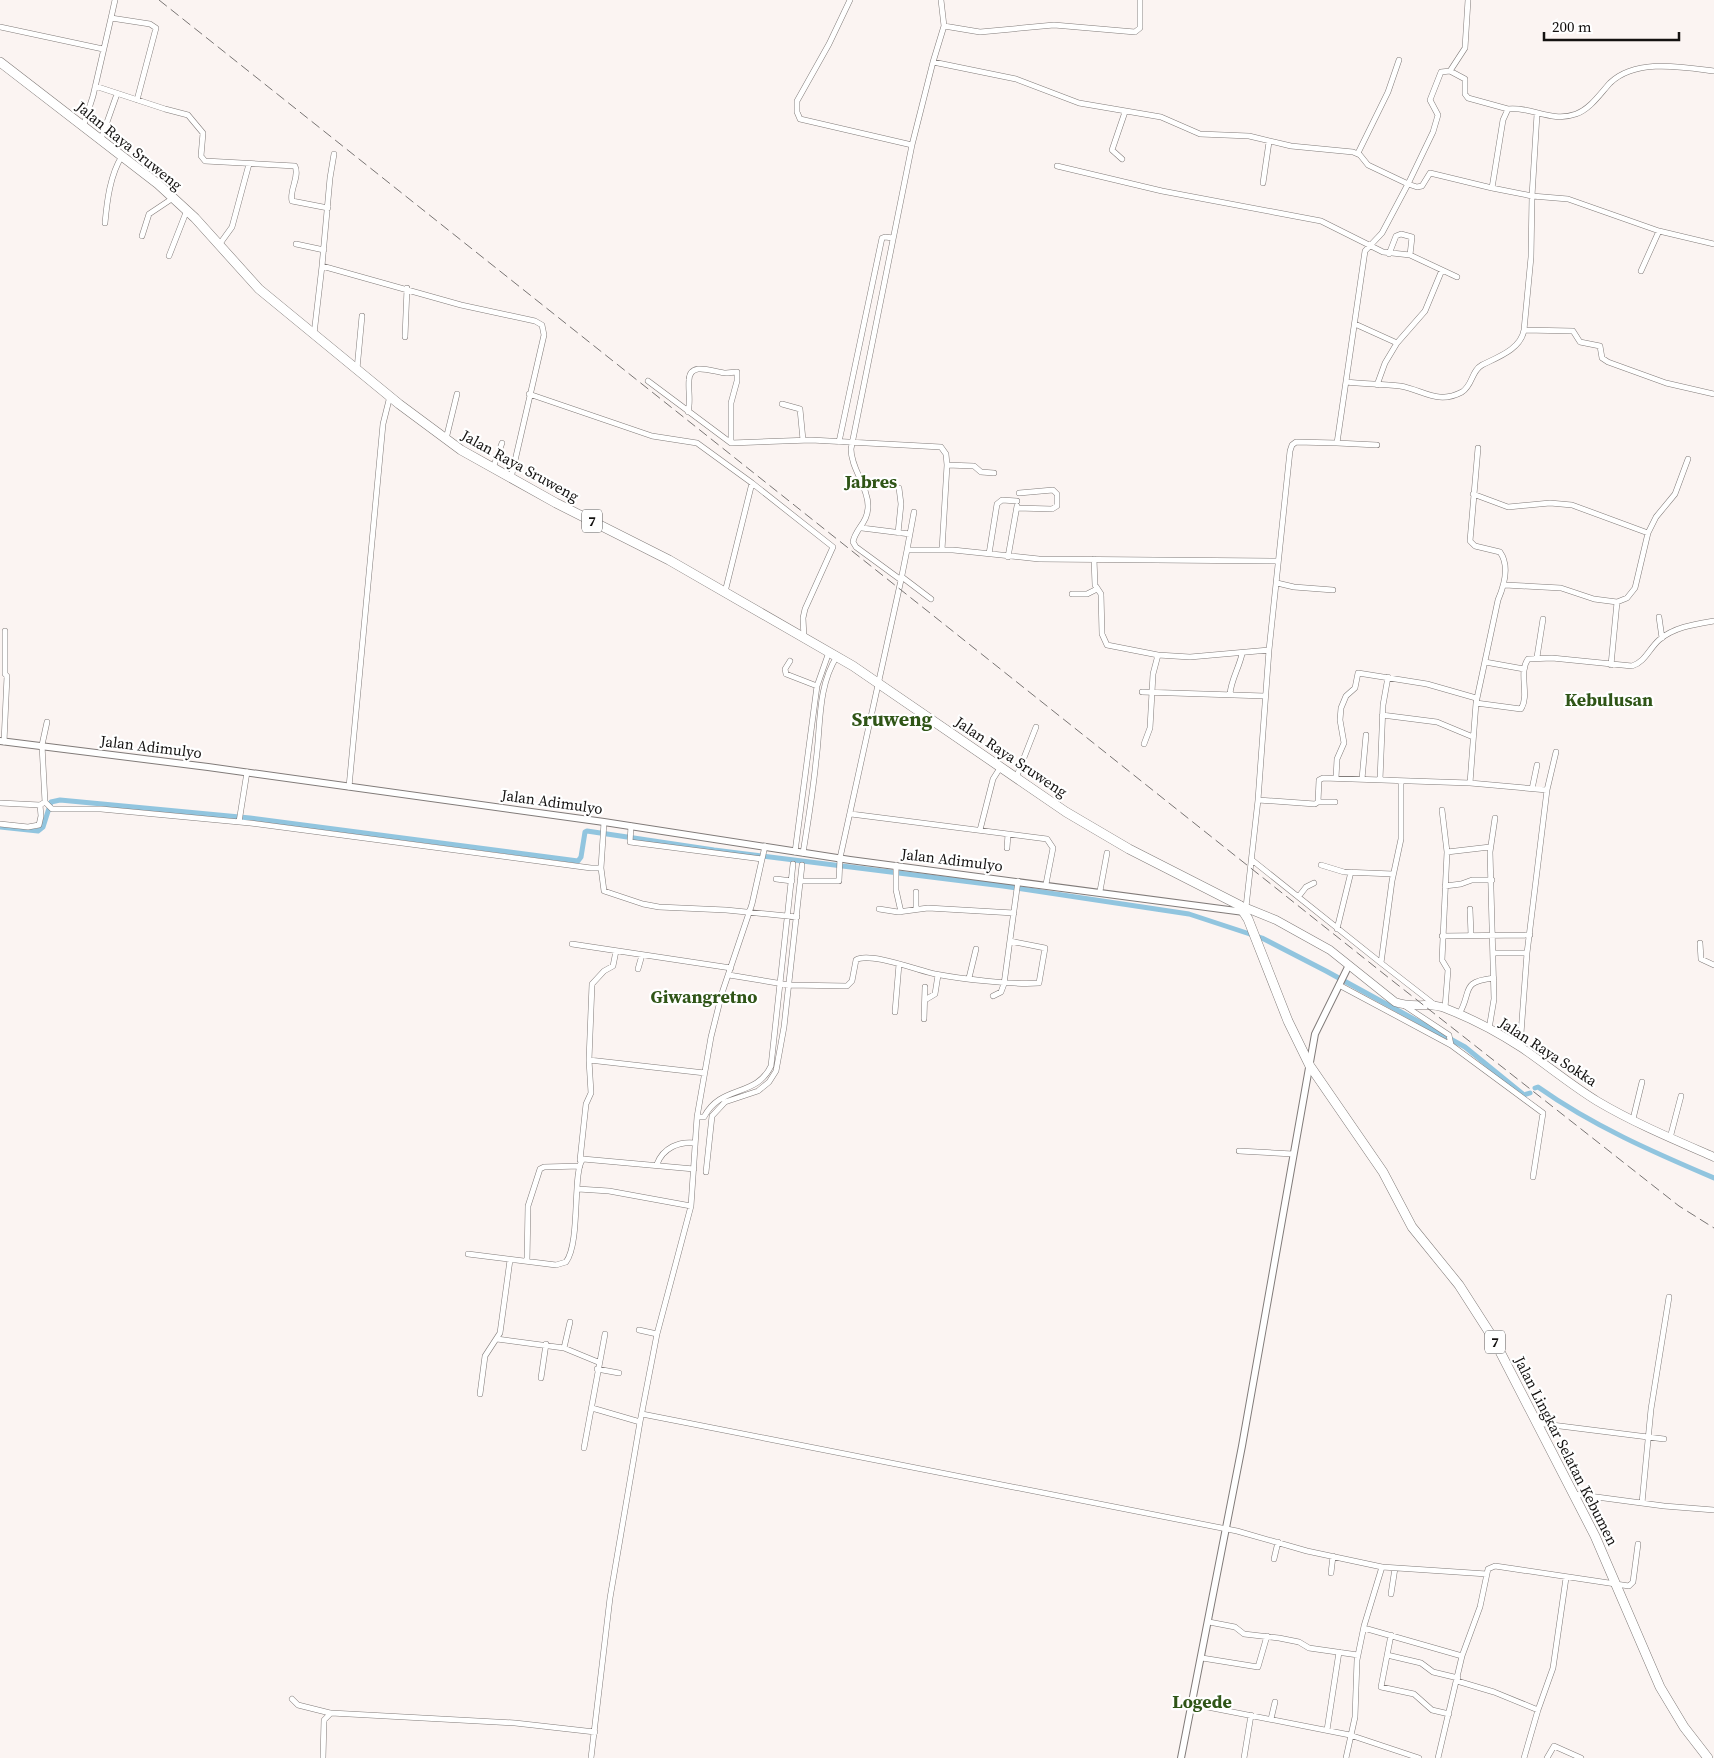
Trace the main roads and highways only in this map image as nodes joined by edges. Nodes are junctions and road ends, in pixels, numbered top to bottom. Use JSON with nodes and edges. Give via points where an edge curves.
{"nodes":[{"id":1,"x":0,"y":62,"type":"edge"},
{"id":2,"x":1243,"y":908,"type":"junction"},
{"id":3,"x":1714,"y":1157,"type":"edge"},
{"id":4,"x":1708,"y":1758,"type":"edge"}],
"edges":[{"from":1,"to":2,"type":"highway","name":"Jalan Raya Sruweng","number":"7","via":[[82,128],[101,138],[173,198],[259,289],[446,439],[493,468],[725,592],[833,654],[1114,841]]},
{"from":2,"to":3,"type":"main road","name":"Jalan Raya Sokka","via":[[1302,934],[1349,964],[1389,998],[1405,1006],[1425,1004],[1459,1014],[1520,1047],[1597,1100]]},
{"from":2,"to":4,"type":"highway","name":"Jalan Lingkar Selatan Kebumen","number":"7","via":[[1288,1021],[1310,1066],[1383,1172],[1412,1227],[1478,1312],[1574,1494],[1660,1687],[1684,1727]]}]}
